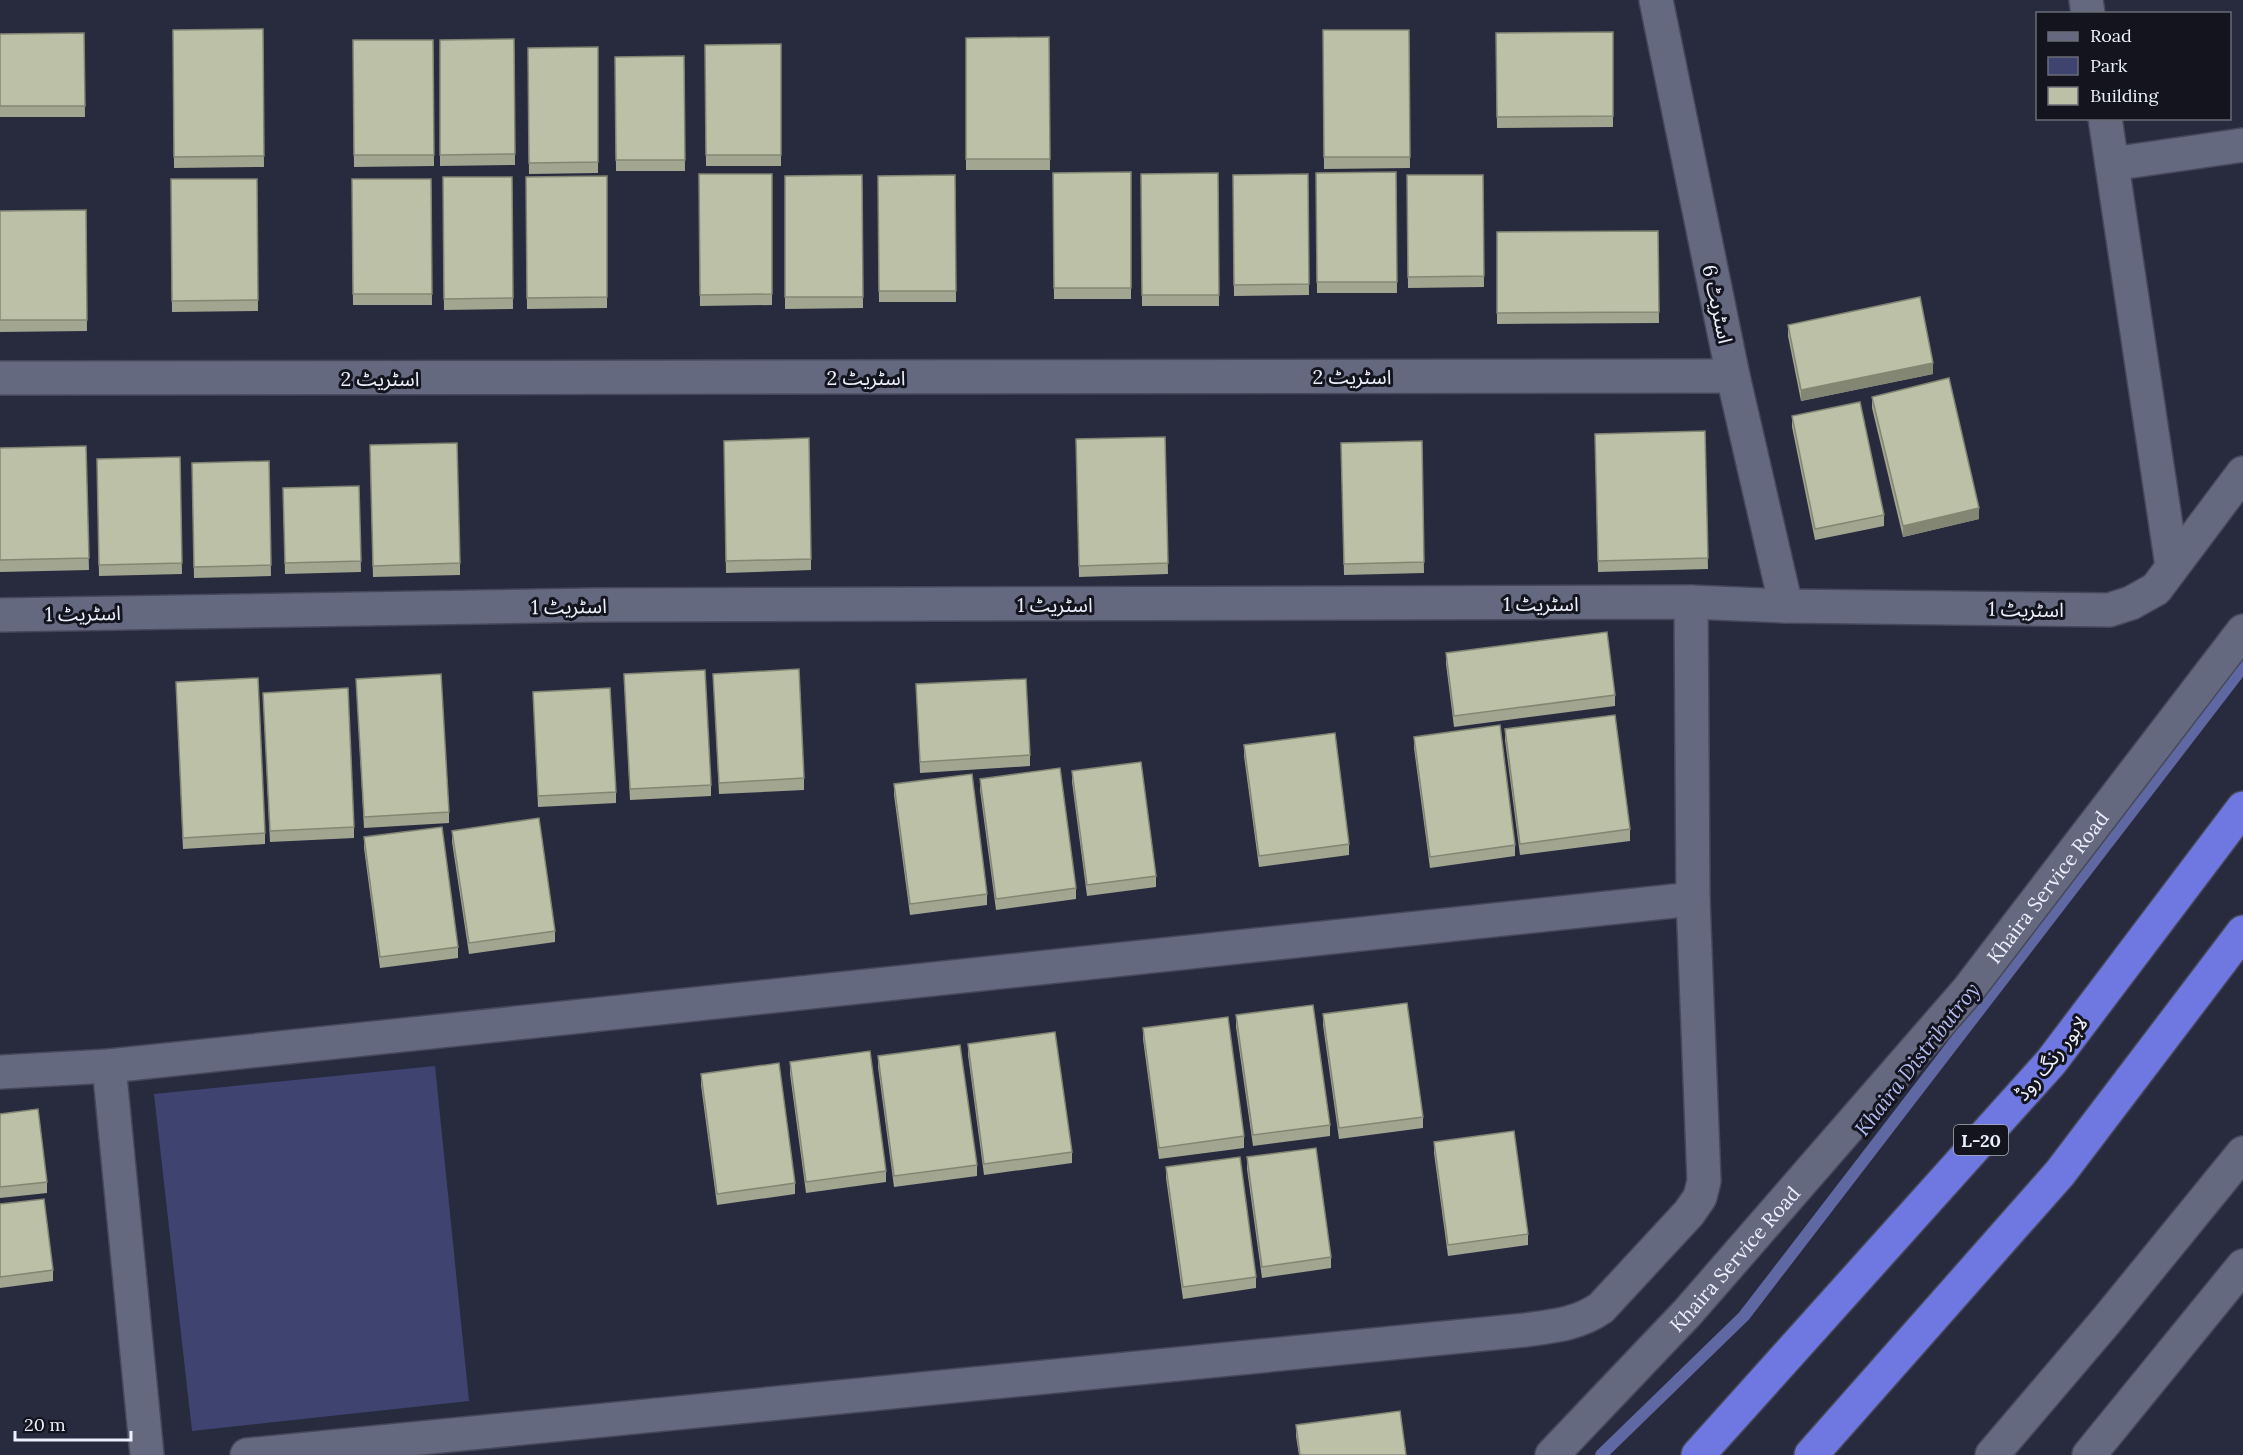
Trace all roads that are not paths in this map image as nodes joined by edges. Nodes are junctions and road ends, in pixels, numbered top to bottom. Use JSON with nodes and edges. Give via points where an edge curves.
{"nodes":[{"id":1,"x":1656,"y":0,"type":"edge"},
{"id":2,"x":2105,"y":120,"type":"edge"},
{"id":3,"x":2243,"y":145,"type":"edge"},
{"id":4,"x":2112,"y":164,"type":"junction"},
{"id":5,"x":1733,"y":376,"type":"junction"},
{"id":6,"x":0,"y":378,"type":"edge"},
{"id":7,"x":2243,"y":473,"type":"edge"},
{"id":8,"x":2172,"y":566,"type":"junction"},
{"id":9,"x":1691,"y":602,"type":"junction"},
{"id":10,"x":1786,"y":606,"type":"junction"},
{"id":11,"x":0,"y":615,"type":"edge"},
{"id":12,"x":2243,"y":631,"type":"edge"},
{"id":13,"x":2243,"y":808,"type":"edge"},
{"id":14,"x":1694,"y":899,"type":"junction"},
{"id":15,"x":2243,"y":932,"type":"edge"},
{"id":16,"x":109,"y":1066,"type":"junction"},
{"id":17,"x":0,"y":1072,"type":"edge"},
{"id":18,"x":2243,"y":1153,"type":"edge"},
{"id":19,"x":2243,"y":1266,"type":"edge"},
{"id":20,"x":147,"y":1455,"type":"edge"},
{"id":21,"x":247,"y":1455,"type":"edge"},
{"id":22,"x":1552,"y":1455,"type":"edge"},
{"id":23,"x":1698,"y":1455,"type":"edge"},
{"id":24,"x":1811,"y":1455,"type":"edge"},
{"id":25,"x":1992,"y":1455,"type":"edge"},
{"id":26,"x":2089,"y":1455,"type":"edge"}],
"edges":[{"from":1,"to":5,"type":"street","name":"اسٹریٹ 6"},
{"from":2,"to":4,"type":"street"},
{"from":3,"to":4,"type":"street"},
{"from":4,"to":8,"type":"street"},
{"from":5,"to":6,"type":"street","name":"اسٹریٹ 2"},
{"from":5,"to":10,"type":"street","name":"اسٹریٹ 6"},
{"from":7,"to":8,"type":"street"},
{"from":8,"to":10,"type":"street","name":"اسٹریٹ 1","via":[[2156,589],[2109,610]]},
{"from":9,"to":10,"type":"street","name":"اسٹریٹ 1"},
{"from":9,"to":11,"type":"street","name":"اسٹریٹ 1","via":[[595,605]]},
{"from":9,"to":14,"type":"street"},
{"from":12,"to":22,"type":"street","name":"Khaira Service Road","via":[[1968,990],[1688,1312]]},
{"from":13,"to":23,"type":"highway","name":"لاہور رنگ روڈ","number":"L-20","via":[[2051,1062]]},
{"from":14,"to":16,"type":"street"},
{"from":14,"to":21,"type":"street","via":[[1704,1181],[1701,1197],[1610,1299],[1588,1317],[1526,1330]]},
{"from":15,"to":24,"type":"highway","via":[[2060,1173]]},
{"from":16,"to":17,"type":"street"},
{"from":16,"to":20,"type":"street"},
{"from":18,"to":25,"type":"street"},
{"from":19,"to":26,"type":"street"}]}
